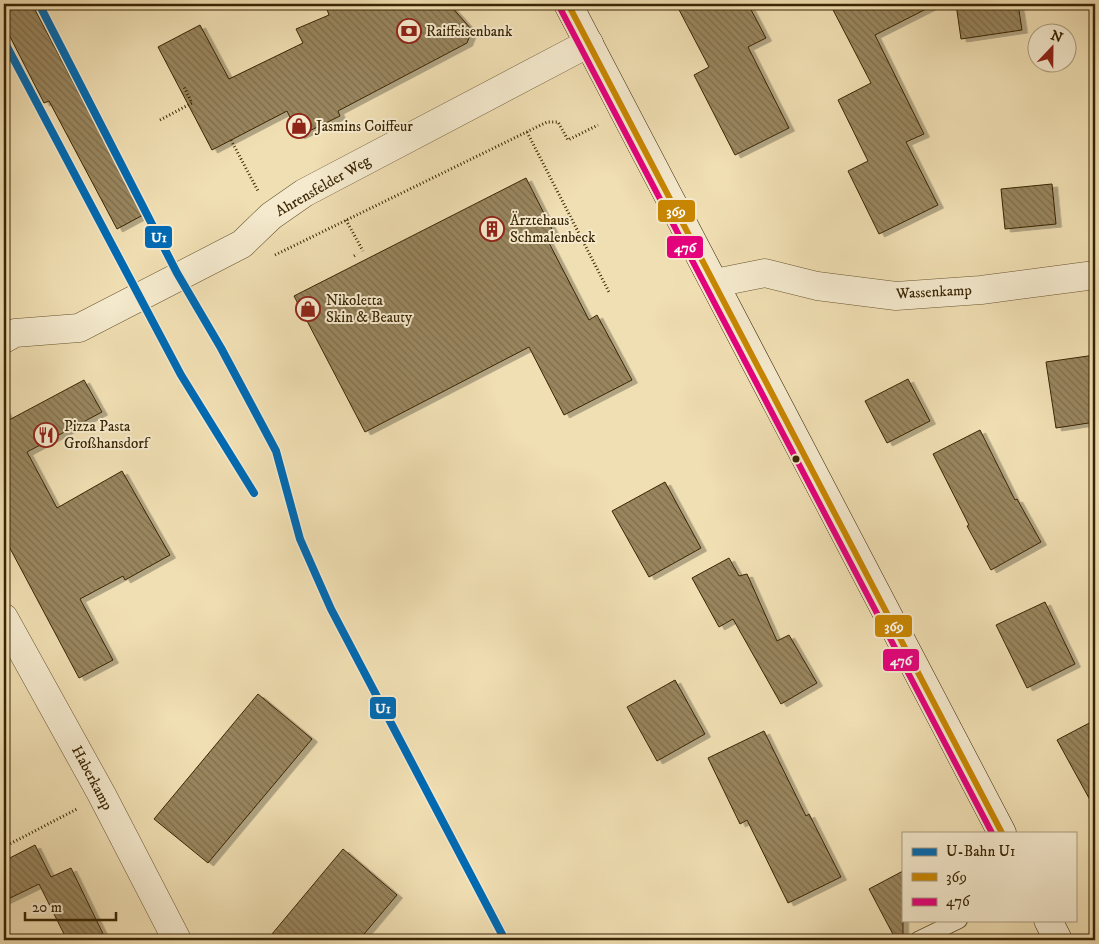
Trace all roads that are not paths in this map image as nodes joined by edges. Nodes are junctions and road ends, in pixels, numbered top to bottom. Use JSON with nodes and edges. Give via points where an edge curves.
{"nodes":[{"id":1,"x":568,"y":4,"type":"edge"},
{"id":2,"x":589,"y":43,"type":"junction"},
{"id":3,"x":1095,"y":275,"type":"edge"},
{"id":4,"x":715,"y":283,"type":"junction"},
{"id":5,"x":4,"y":339,"type":"edge"},
{"id":6,"x":4,"y":618,"type":"edge"},
{"id":7,"x":1001,"y":832,"type":"edge"},
{"id":8,"x":955,"y":922,"type":"edge"},
{"id":9,"x":1049,"y":922,"type":"edge"},
{"id":10,"x":177,"y":940,"type":"edge"},
{"id":11,"x":918,"y":940,"type":"edge"},
{"id":12,"x":1058,"y":940,"type":"edge"}],
"edges":[{"from":1,"to":2,"type":"street"},
{"from":2,"to":4,"type":"street"},
{"from":2,"to":5,"type":"street","name":"Ahrensfelder Weg","via":[[304,193],[271,216],[242,244],[79,328],[15,333]]},
{"from":3,"to":4,"type":"street","name":"Wassenkamp","via":[[981,290],[896,296],[817,286],[765,273]]},
{"from":4,"to":7,"type":"street"},
{"from":6,"to":10,"type":"street","name":"Haberkamp","via":[[102,795]]},
{"from":8,"to":11,"type":"lane"},
{"from":9,"to":12,"type":"street"}]}
